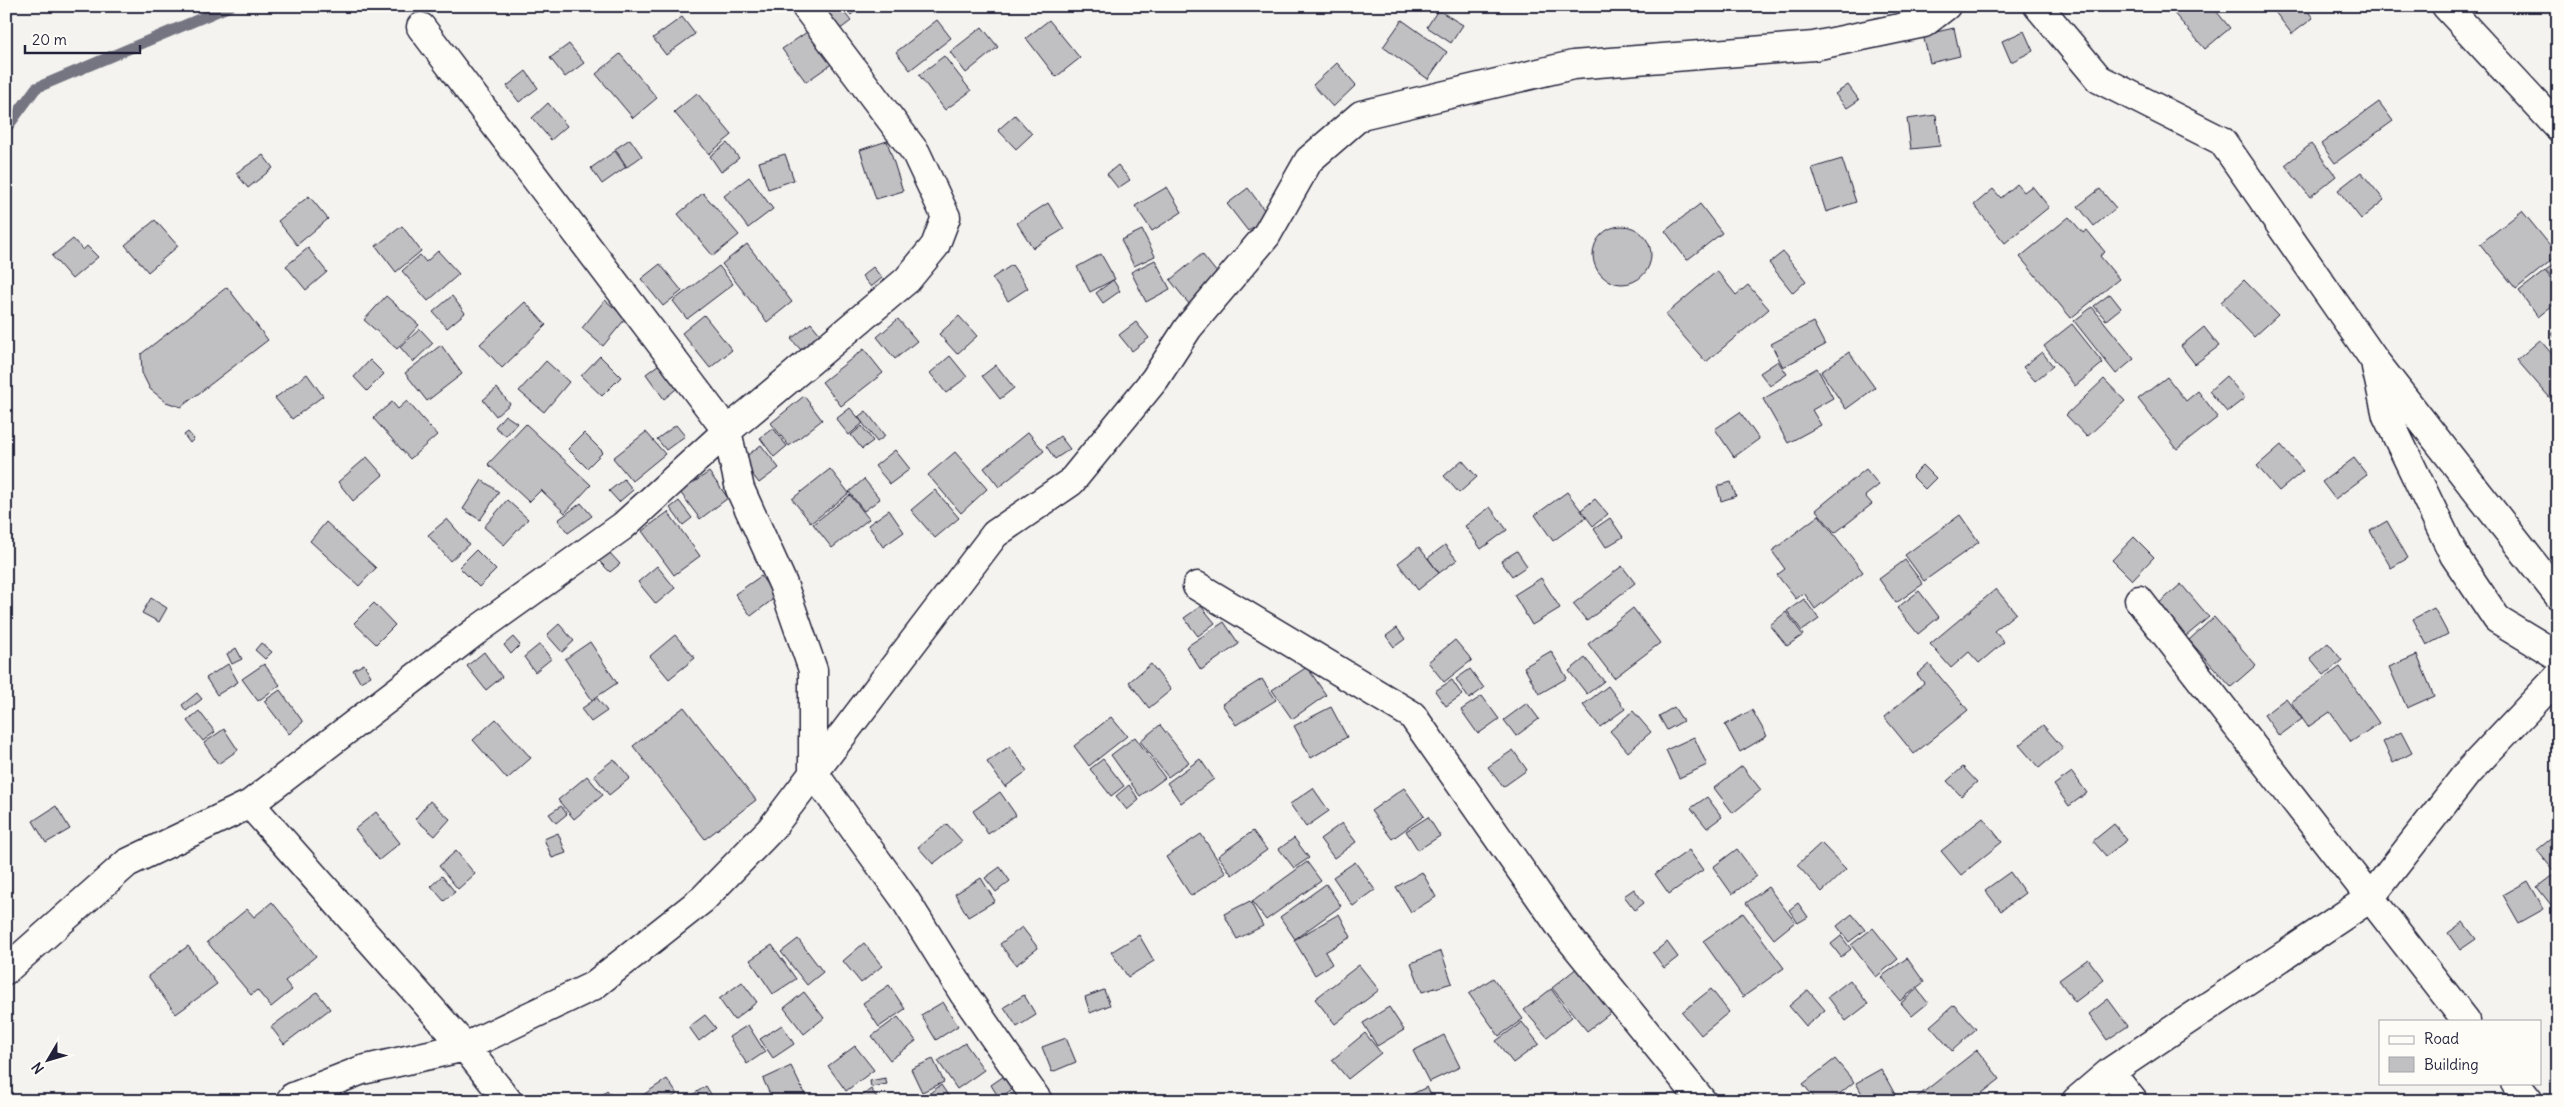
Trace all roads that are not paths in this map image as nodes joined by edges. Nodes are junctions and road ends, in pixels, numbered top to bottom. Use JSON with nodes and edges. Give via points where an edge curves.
{"nodes":[{"id":1,"x":1946,"y":6,"type":"edge"},
{"id":2,"x":2038,"y":6,"type":"edge"},
{"id":3,"x":2446,"y":6,"type":"edge"},
{"id":4,"x":806,"y":7,"type":"edge"},
{"id":5,"x":421,"y":26,"type":"dead end"},
{"id":6,"x":2558,"y":127,"type":"edge"},
{"id":7,"x":2375,"y":361,"type":"junction"},
{"id":8,"x":727,"y":431,"type":"junction"},
{"id":9,"x":1197,"y":586,"type":"dead end"},
{"id":10,"x":2558,"y":595,"type":"edge"},
{"id":11,"x":2139,"y":600,"type":"dead end"},
{"id":12,"x":2558,"y":656,"type":"edge"},
{"id":13,"x":2558,"y":677,"type":"edge"},
{"id":14,"x":813,"y":772,"type":"junction"},
{"id":15,"x":250,"y":804,"type":"junction"},
{"id":16,"x":2370,"y":898,"type":"junction"},
{"id":17,"x":6,"y":970,"type":"edge"},
{"id":18,"x":2465,"y":1020,"type":"edge"},
{"id":19,"x":465,"y":1047,"type":"junction"},
{"id":20,"x":2110,"y":1072,"type":"junction"},
{"id":21,"x":2516,"y":1084,"type":"edge"},
{"id":22,"x":290,"y":1101,"type":"edge"},
{"id":23,"x":508,"y":1101,"type":"edge"},
{"id":24,"x":1038,"y":1101,"type":"edge"},
{"id":25,"x":1702,"y":1101,"type":"edge"},
{"id":26,"x":2076,"y":1101,"type":"edge"},
{"id":27,"x":2133,"y":1101,"type":"edge"},
{"id":28,"x":2529,"y":1101,"type":"edge"}],
"edges":[{"from":1,"to":14,"type":"street","via":[[1924,23],[1814,46],[1573,65],[1361,114],[1308,160],[1266,236],[1188,328],[1155,379],[1071,482],[995,534]]},
{"from":2,"to":7,"type":"street","via":[[2099,79],[2222,141]]},
{"from":3,"to":6,"type":"street"},
{"from":4,"to":8,"type":"street","via":[[916,153],[946,217],[935,246],[907,280]]},
{"from":5,"to":8,"type":"street"},
{"from":7,"to":10,"type":"street"},
{"from":7,"to":12,"type":"street","via":[[2387,416],[2454,555],[2497,619]]},
{"from":8,"to":14,"type":"street","via":[[740,489],[783,584],[813,670]]},
{"from":8,"to":15,"type":"street","via":[[623,526],[476,631]]},
{"from":9,"to":25,"type":"street","via":[[1412,715],[1562,929]]},
{"from":11,"to":16,"type":"street"},
{"from":13,"to":16,"type":"street","via":[[2468,772]]},
{"from":14,"to":19,"type":"street","via":[[771,829],[703,898],[593,986]]},
{"from":14,"to":24,"type":"street","via":[[904,898],[964,994]]},
{"from":15,"to":17,"type":"street","via":[[127,862]]},
{"from":15,"to":19,"type":"street"},
{"from":16,"to":18,"type":"street"},
{"from":16,"to":20,"type":"street"},
{"from":19,"to":22,"type":"street","via":[[362,1070]]},
{"from":19,"to":23,"type":"street"},
{"from":20,"to":26,"type":"street"},
{"from":20,"to":27,"type":"street"},
{"from":21,"to":28,"type":"street"}]}
